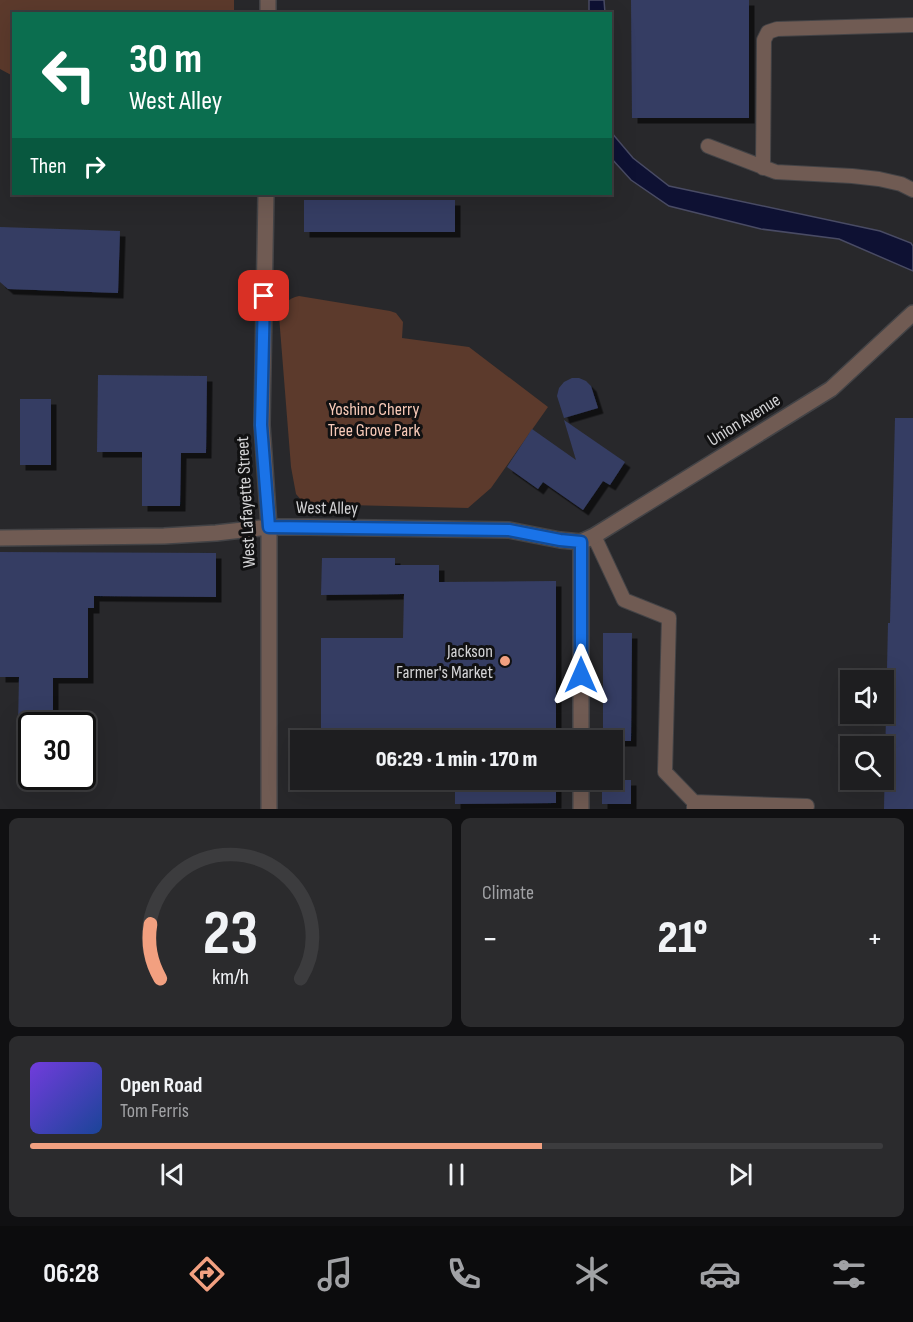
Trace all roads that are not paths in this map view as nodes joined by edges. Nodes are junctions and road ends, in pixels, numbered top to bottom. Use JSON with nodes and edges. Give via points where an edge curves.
{"nodes":[{"id":1,"x":913,"y":25,"type":"edge"},
{"id":2,"x":708,"y":146,"type":"dead end"},
{"id":3,"x":763,"y":168,"type":"junction"},
{"id":4,"x":913,"y":190,"type":"edge"},
{"id":5,"x":266,"y":195,"type":"edge"},
{"id":6,"x":913,"y":313,"type":"edge"},
{"id":7,"x":269,"y":527,"type":"junction"},
{"id":8,"x":0,"y":538,"type":"edge"},
{"id":9,"x":587,"y":539,"type":"junction"},
{"id":10,"x":581,"y":730,"type":"edge"},
{"id":11,"x":581,"y":790,"type":"edge"},
{"id":12,"x":694,"y":806,"type":"edge"},
{"id":13,"x":269,"y":809,"type":"edge"},
{"id":14,"x":581,"y":809,"type":"edge"},
{"id":15,"x":806,"y":809,"type":"edge"}],
"edges":[{"from":1,"to":3,"type":"lane","via":[[768,32],[764,40]]},
{"from":2,"to":3,"type":"lane"},
{"from":3,"to":4,"type":"lane","via":[[879,179]]},
{"from":5,"to":7,"type":"street","name":"West Lafayette Street","via":[[261,425]]},
{"from":6,"to":9,"type":"street","name":"Union Avenue","via":[[831,389]]},
{"from":7,"to":8,"type":"street","name":"West Alley","via":[[164,536]]},
{"from":7,"to":9,"type":"street","name":"West Alley","via":[[509,530],[560,540]]},
{"from":7,"to":13,"type":"street","name":"West Lafayette Street"},
{"from":9,"to":10,"type":"street"},
{"from":9,"to":12,"type":"lane","via":[[624,600],[669,618],[665,772]]},
{"from":11,"to":14,"type":"street"},
{"from":12,"to":15,"type":"lane","via":[[807,806]]}]}
